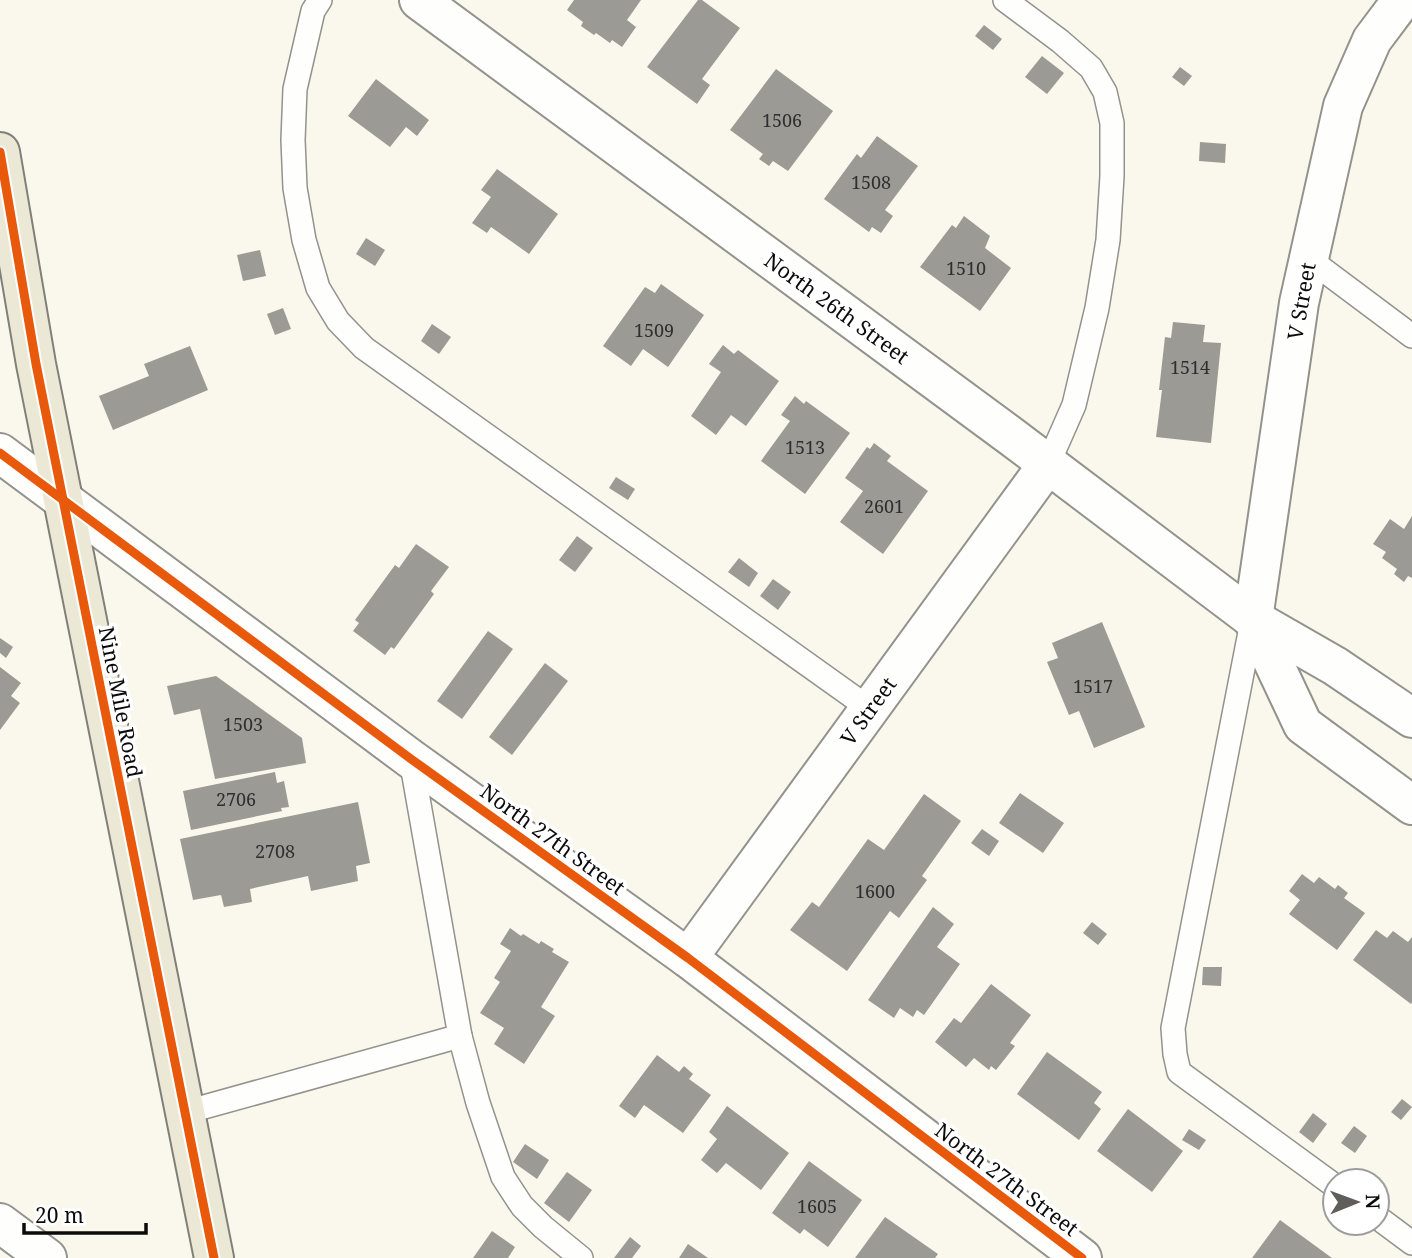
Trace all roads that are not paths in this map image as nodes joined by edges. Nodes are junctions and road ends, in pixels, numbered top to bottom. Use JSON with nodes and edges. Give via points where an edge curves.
{"nodes":[{"id":1,"x":320,"y":0,"type":"edge"},
{"id":2,"x":419,"y":0,"type":"edge"},
{"id":3,"x":1005,"y":0,"type":"edge"},
{"id":4,"x":1402,"y":0,"type":"edge"},
{"id":5,"x":0,"y":152,"type":"edge"},
{"id":6,"x":1309,"y":259,"type":"junction"},
{"id":7,"x":1412,"y":336,"type":"edge"},
{"id":8,"x":0,"y":453,"type":"edge"},
{"id":9,"x":1048,"y":464,"type":"junction"},
{"id":10,"x":62,"y":499,"type":"junction"},
{"id":11,"x":1253,"y":619,"type":"junction"},
{"id":12,"x":870,"y":709,"type":"junction"},
{"id":13,"x":1412,"y":718,"type":"edge"},
{"id":14,"x":411,"y":759,"type":"junction"},
{"id":15,"x":1412,"y":805,"type":"edge"},
{"id":16,"x":688,"y":958,"type":"junction"},
{"id":17,"x":460,"y":1036,"type":"junction"},
{"id":18,"x":186,"y":1112,"type":"junction"},
{"id":19,"x":1321,"y":1176,"type":"edge"},
{"id":20,"x":0,"y":1223,"type":"edge"},
{"id":21,"x":1391,"y":1227,"type":"edge"},
{"id":22,"x":1412,"y":1243,"type":"edge"},
{"id":23,"x":47,"y":1258,"type":"edge"},
{"id":24,"x":214,"y":1258,"type":"edge"},
{"id":25,"x":581,"y":1258,"type":"edge"},
{"id":26,"x":1082,"y":1258,"type":"edge"}],
"edges":[{"from":1,"to":12,"type":"lane","via":[[313,11],[295,89],[295,188],[318,288],[338,321],[364,348]]},
{"from":2,"to":9,"type":"street","name":"North 26th Street"},
{"from":3,"to":9,"type":"lane","via":[[1091,68],[1104,92],[1112,124],[1108,240],[1097,308],[1074,405]]},
{"from":4,"to":6,"type":"street","name":"V Street","via":[[1372,40],[1343,107]]},
{"from":5,"to":10,"type":"main road","name":"Nine Mile Road"},
{"from":6,"to":7,"type":"lane"},
{"from":6,"to":11,"type":"street","name":"V Street"},
{"from":8,"to":10,"type":"street","name":"North 27th Street"},
{"from":9,"to":11,"type":"street","name":"North 26th Street"},
{"from":9,"to":12,"type":"street","name":"V Street"},
{"from":10,"to":14,"type":"street","name":"North 27th Street"},
{"from":10,"to":18,"type":"main road","name":"Nine Mile Road"},
{"from":11,"to":13,"type":"street","name":"North 26th Street"},
{"from":11,"to":15,"type":"street","via":[[1303,725]]},
{"from":11,"to":19,"type":"lane","via":[[1173,1028],[1175,1054],[1178,1072]]},
{"from":12,"to":16,"type":"street","name":"V Street"},
{"from":14,"to":16,"type":"street","name":"North 27th Street"},
{"from":14,"to":17,"type":"lane"},
{"from":16,"to":26,"type":"street","name":"North 27th Street"},
{"from":17,"to":18,"type":"lane"},
{"from":17,"to":25,"type":"lane","via":[[503,1177],[522,1206]]},
{"from":18,"to":24,"type":"main road","name":"Nine Mile Road"},
{"from":20,"to":23,"type":"street"},
{"from":21,"to":22,"type":"lane"}]}
